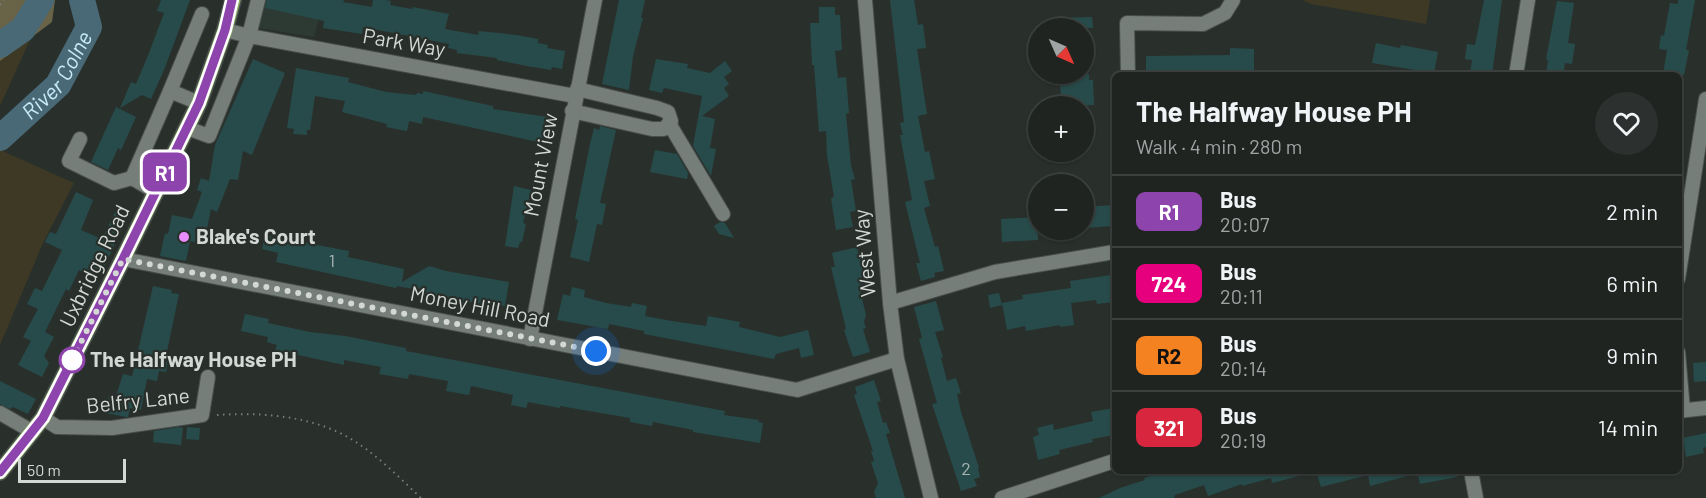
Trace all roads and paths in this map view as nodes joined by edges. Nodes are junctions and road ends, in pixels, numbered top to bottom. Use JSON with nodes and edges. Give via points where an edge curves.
{"nodes":[{"id":1,"x":4,"y":0,"type":"edge"},
{"id":2,"x":232,"y":0,"type":"edge"},
{"id":3,"x":258,"y":0,"type":"edge"},
{"id":4,"x":595,"y":0,"type":"edge"},
{"id":5,"x":866,"y":0,"type":"edge"},
{"id":6,"x":1233,"y":0,"type":"edge"},
{"id":7,"x":1528,"y":0,"type":"edge"},
{"id":8,"x":0,"y":5,"type":"edge"},
{"id":9,"x":202,"y":14,"type":"dead end"},
{"id":10,"x":225,"y":30,"type":"junction"},
{"id":11,"x":249,"y":36,"type":"junction"},
{"id":12,"x":1128,"y":72,"type":"edge"},
{"id":13,"x":1516,"y":72,"type":"edge"},
{"id":14,"x":170,"y":91,"type":"junction"},
{"id":15,"x":576,"y":93,"type":"junction"},
{"id":16,"x":1706,"y":99,"type":"edge"},
{"id":17,"x":199,"y":103,"type":"junction"},
{"id":18,"x":572,"y":111,"type":"junction"},
{"id":19,"x":670,"y":125,"type":"junction"},
{"id":20,"x":187,"y":128,"type":"junction"},
{"id":21,"x":80,"y":139,"type":"dead end"},
{"id":22,"x":132,"y":178,"type":"junction"},
{"id":23,"x":156,"y":192,"type":"junction"},
{"id":24,"x":723,"y":214,"type":"dead end"},
{"id":25,"x":1112,"y":252,"type":"edge"},
{"id":26,"x":1682,"y":253,"type":"edge"},
{"id":27,"x":123,"y":259,"type":"junction"},
{"id":28,"x":890,"y":303,"type":"junction"},
{"id":29,"x":530,"y":339,"type":"junction"},
{"id":30,"x":897,"y":359,"type":"junction"},
{"id":31,"x":208,"y":378,"type":"dead end"},
{"id":32,"x":1706,"y":408,"type":"edge"},
{"id":33,"x":1682,"y":411,"type":"edge"},
{"id":34,"x":0,"y":413,"type":"edge"},
{"id":35,"x":202,"y":416,"type":"junction"},
{"id":36,"x":43,"y":418,"type":"junction"},
{"id":37,"x":33,"y":432,"type":"junction"},
{"id":38,"x":1112,"y":461,"type":"edge"},
{"id":39,"x":0,"y":472,"type":"edge"},
{"id":40,"x":1472,"y":474,"type":"edge"},
{"id":41,"x":421,"y":498,"type":"edge"},
{"id":42,"x":931,"y":498,"type":"edge"},
{"id":43,"x":1002,"y":498,"type":"edge"},
{"id":44,"x":1476,"y":498,"type":"edge"}],
"edges":[{"from":1,"to":8,"type":"path"},
{"from":2,"to":10,"type":"main road","name":"Uxbridge Road"},
{"from":3,"to":11,"type":"street"},
{"from":4,"to":15,"type":"street","name":"Mount View"},
{"from":5,"to":28,"type":"street","name":"West Way"},
{"from":6,"to":12,"type":"street","via":[[1225,13],[1203,24],[1127,23]]},
{"from":7,"to":13,"type":"street"},
{"from":9,"to":14,"type":"street"},
{"from":10,"to":11,"type":"street","name":"Park Way"},
{"from":10,"to":17,"type":"main road","name":"Uxbridge Road"},
{"from":11,"to":15,"type":"street","name":"Park Way"},
{"from":11,"to":20,"type":"street","via":[[209,136]]},
{"from":14,"to":17,"type":"street"},
{"from":14,"to":22,"type":"street"},
{"from":15,"to":18,"type":"street","name":"Mount View"},
{"from":15,"to":19,"type":"street","name":"Park Way","via":[[657,108],[670,115]]},
{"from":16,"to":26,"type":"street"},
{"from":17,"to":20,"type":"main road","name":"Uxbridge Road"},
{"from":18,"to":19,"type":"street","via":[[652,129]]},
{"from":18,"to":29,"type":"street","name":"Mount View"},
{"from":19,"to":24,"type":"street"},
{"from":20,"to":23,"type":"main road","name":"Uxbridge Road"},
{"from":21,"to":22,"type":"street","via":[[69,161],[114,183]]},
{"from":22,"to":23,"type":"street"},
{"from":23,"to":27,"type":"main road","name":"Uxbridge Road"},
{"from":25,"to":28,"type":"street","via":[[995,272]]},
{"from":27,"to":29,"type":"street","name":"Money Hill Road"},
{"from":27,"to":36,"type":"main road","name":"Uxbridge Road"},
{"from":28,"to":30,"type":"street","name":"West Way"},
{"from":29,"to":30,"type":"street","name":"Money Hill Road","via":[[797,390]]},
{"from":30,"to":42,"type":"street","name":"West Way"},
{"from":31,"to":35,"type":"street","name":"Belfry Lane"},
{"from":32,"to":33,"type":"street"},
{"from":34,"to":37,"type":"street"},
{"from":35,"to":36,"type":"street","name":"Belfry Lane","via":[[112,428],[57,427]]},
{"from":35,"to":41,"type":"path","via":[[252,413],[329,428],[358,443]]},
{"from":36,"to":37,"type":"main road","name":"Uxbridge Road"},
{"from":37,"to":39,"type":"main road","name":"Uxbridge Road"},
{"from":38,"to":43,"type":"street"},
{"from":40,"to":44,"type":"street"}]}
